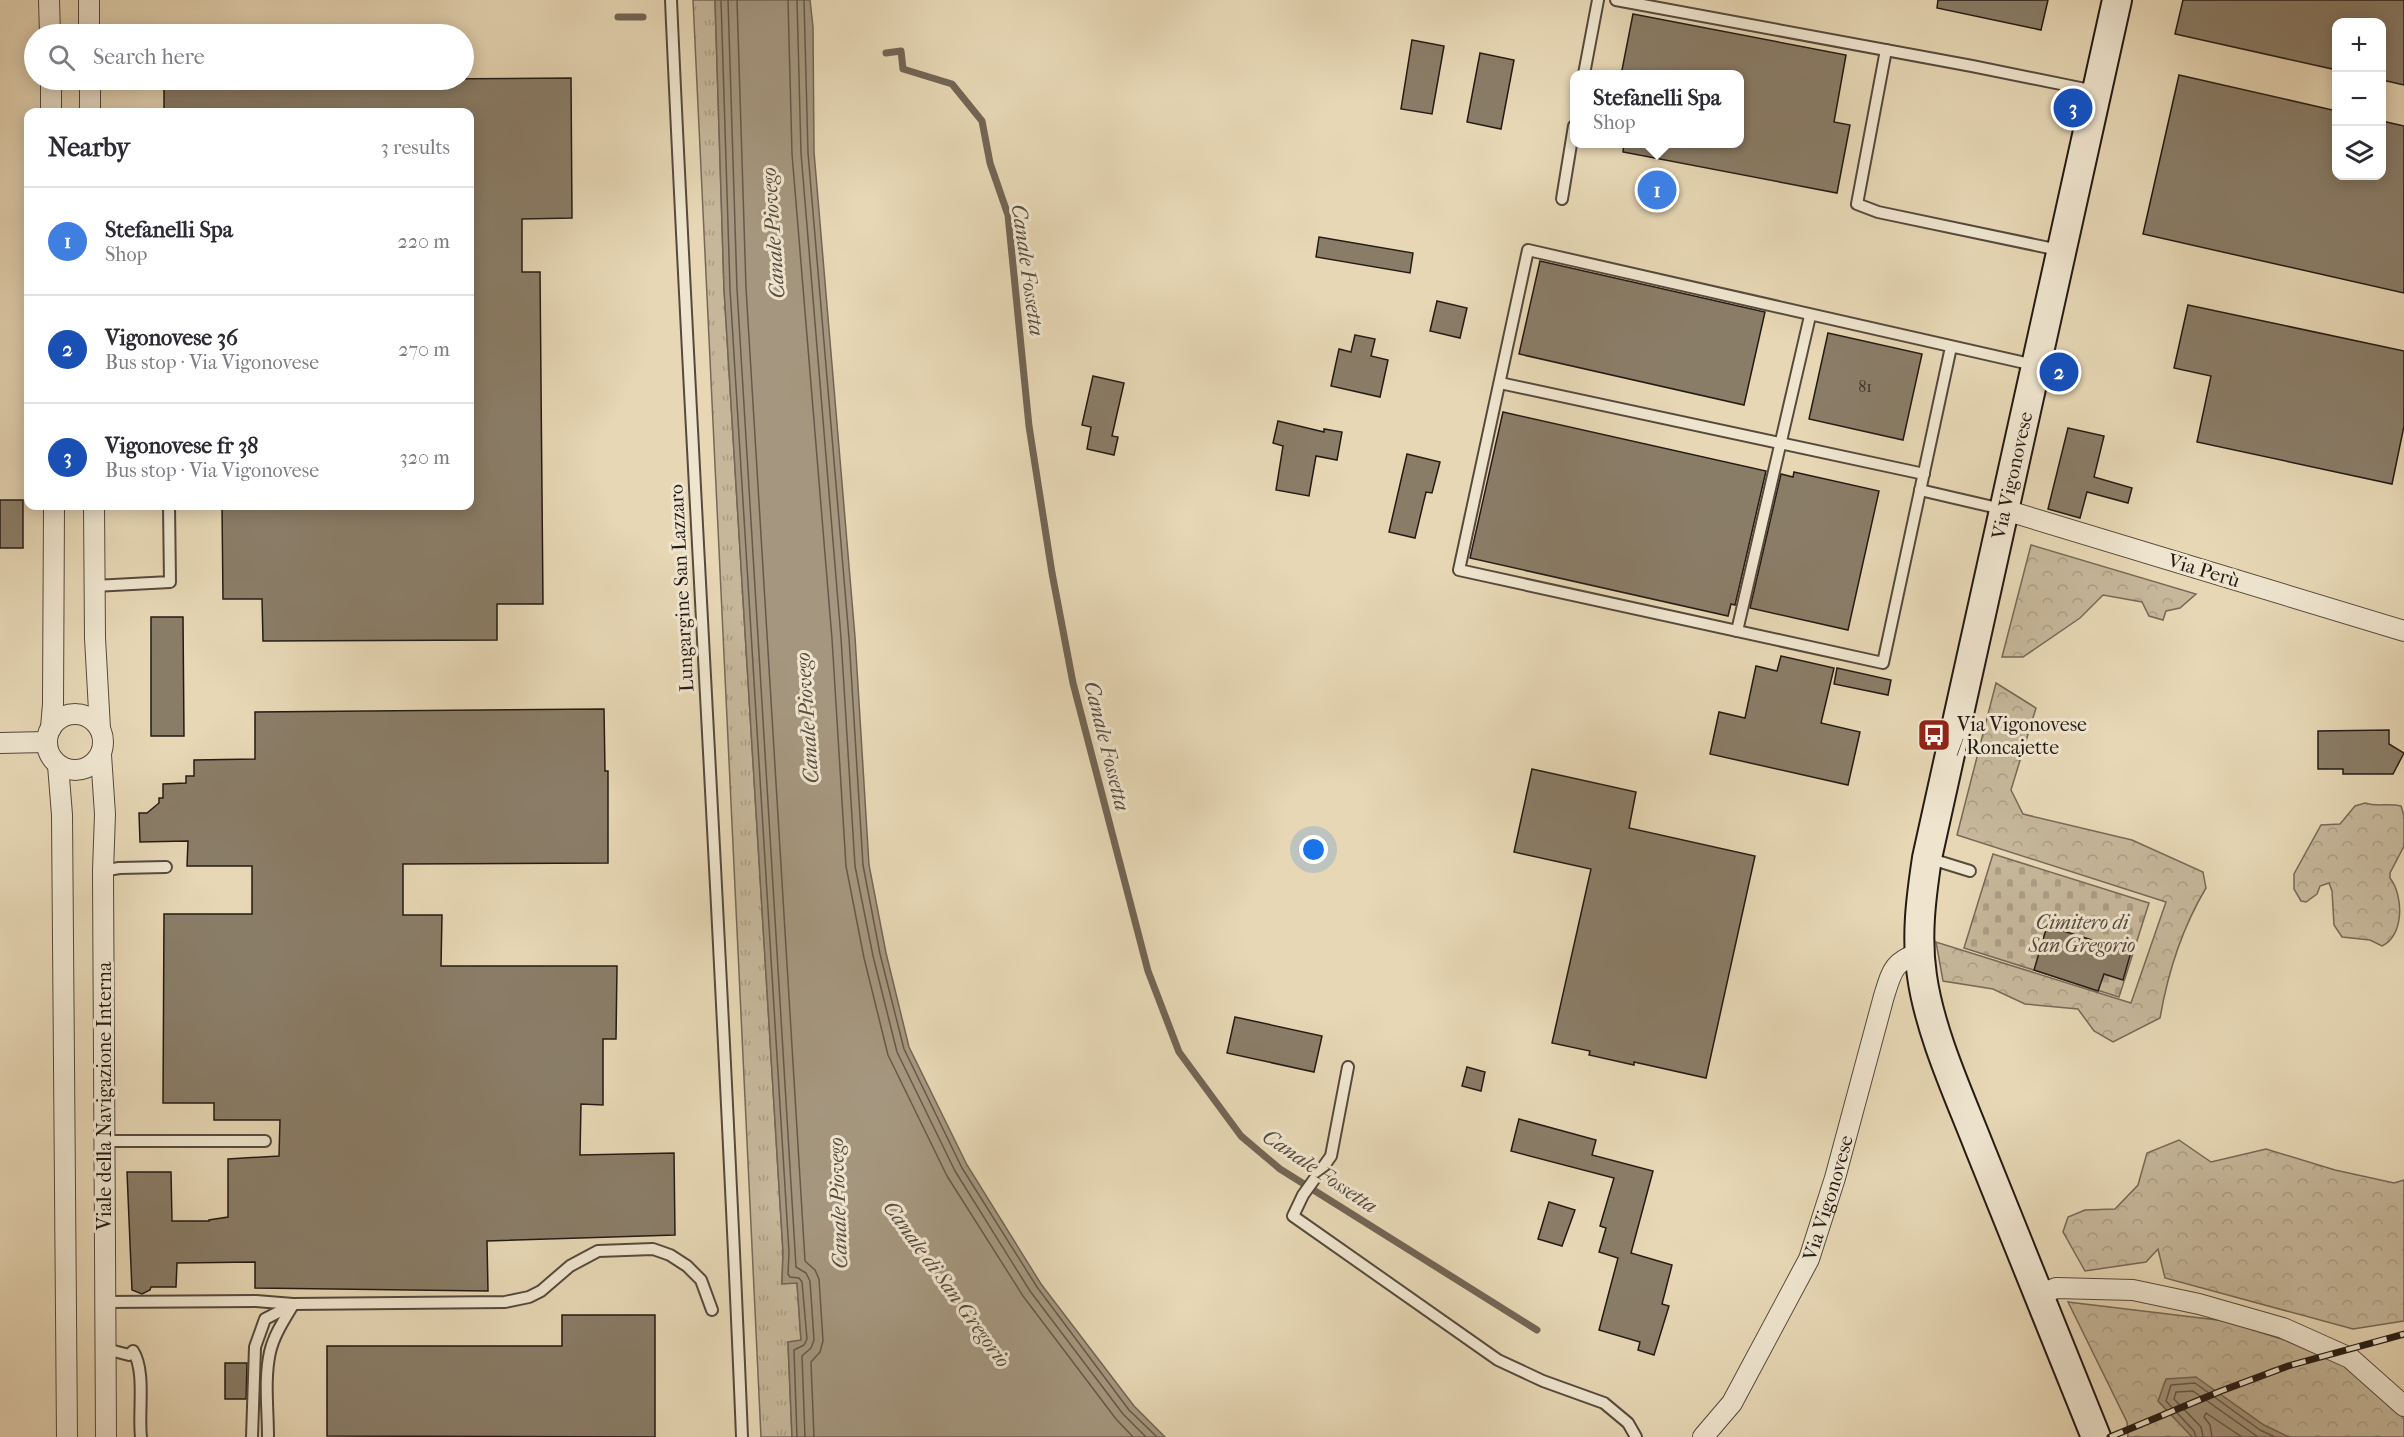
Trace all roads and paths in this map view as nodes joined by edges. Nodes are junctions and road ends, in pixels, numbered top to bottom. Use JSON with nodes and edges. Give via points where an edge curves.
{"nodes":[{"id":1,"x":50,"y":0,"type":"edge"},
{"id":2,"x":89,"y":0,"type":"edge"},
{"id":3,"x":671,"y":0,"type":"edge"},
{"id":4,"x":1598,"y":0,"type":"edge"},
{"id":5,"x":1616,"y":0,"type":"edge"},
{"id":6,"x":2117,"y":0,"type":"edge"},
{"id":7,"x":50,"y":24,"type":"edge"},
{"id":8,"x":89,"y":24,"type":"edge"},
{"id":9,"x":1886,"y":50,"type":"junction"},
{"id":10,"x":1585,"y":70,"type":"edge"},
{"id":11,"x":51,"y":90,"type":"edge"},
{"id":12,"x":90,"y":90,"type":"edge"},
{"id":13,"x":2098,"y":92,"type":"junction"},
{"id":14,"x":51,"y":108,"type":"edge"},
{"id":15,"x":90,"y":108,"type":"edge"},
{"id":16,"x":1571,"y":148,"type":"edge"},
{"id":17,"x":1562,"y":199,"type":"dead end"},
{"id":18,"x":2062,"y":251,"type":"junction"},
{"id":19,"x":1810,"y":316,"type":"junction"},
{"id":20,"x":1951,"y":347,"type":"junction"},
{"id":21,"x":2037,"y":366,"type":"junction"},
{"id":22,"x":1500,"y":383,"type":"junction"},
{"id":23,"x":1781,"y":443,"type":"junction"},
{"id":24,"x":1924,"y":474,"type":"junction"},
{"id":25,"x":1920,"y":490,"type":"junction"},
{"id":26,"x":54,"y":510,"type":"edge"},
{"id":27,"x":94,"y":510,"type":"edge"},
{"id":28,"x":169,"y":510,"type":"edge"},
{"id":29,"x":2005,"y":510,"type":"junction"},
{"id":30,"x":94,"y":586,"type":"junction"},
{"id":31,"x":1737,"y":631,"type":"junction"},
{"id":32,"x":2404,"y":631,"type":"edge"},
{"id":33,"x":100,"y":729,"type":"junction"},
{"id":34,"x":49,"y":735,"type":"junction"},
{"id":35,"x":0,"y":743,"type":"edge"},
{"id":36,"x":101,"y":755,"type":"junction"},
{"id":37,"x":58,"y":765,"type":"junction"},
{"id":38,"x":1928,"y":858,"type":"junction"},
{"id":39,"x":166,"y":867,"type":"dead end"},
{"id":40,"x":103,"y":871,"type":"junction"},
{"id":41,"x":1970,"y":871,"type":"dead end"},
{"id":42,"x":1919,"y":953,"type":"junction"},
{"id":43,"x":1348,"y":1067,"type":"dead end"},
{"id":44,"x":104,"y":1141,"type":"junction"},
{"id":45,"x":266,"y":1141,"type":"dead end"},
{"id":46,"x":2039,"y":1295,"type":"junction"},
{"id":47,"x":105,"y":1302,"type":"junction"},
{"id":48,"x":293,"y":1304,"type":"junction"},
{"id":49,"x":712,"y":1310,"type":"dead end"},
{"id":50,"x":106,"y":1349,"type":"junction"},
{"id":51,"x":2404,"y":1406,"type":"edge"},
{"id":52,"x":67,"y":1437,"type":"edge"},
{"id":53,"x":106,"y":1437,"type":"edge"},
{"id":54,"x":141,"y":1437,"type":"edge"},
{"id":55,"x":252,"y":1437,"type":"edge"},
{"id":56,"x":268,"y":1437,"type":"edge"},
{"id":57,"x":742,"y":1437,"type":"edge"},
{"id":58,"x":1636,"y":1437,"type":"edge"},
{"id":59,"x":1703,"y":1437,"type":"edge"},
{"id":60,"x":2096,"y":1437,"type":"edge"}],
"edges":[{"from":1,"to":7,"type":"street"},
{"from":2,"to":8,"type":"street"},
{"from":3,"to":57,"type":"lane","name":"Lungargine San Lazzaro"},
{"from":4,"to":10,"type":"lane"},
{"from":5,"to":9,"type":"lane"},
{"from":6,"to":13,"type":"main road","name":"Via Vigonovese"},
{"from":9,"to":13,"type":"lane"},
{"from":9,"to":18,"type":"lane","via":[[1857,204],[1878,212]]},
{"from":11,"to":14,"type":"street"},
{"from":12,"to":15,"type":"street"},
{"from":13,"to":18,"type":"main road","name":"Via Vigonovese"},
{"from":16,"to":17,"type":"lane"},
{"from":18,"to":21,"type":"main road","name":"Via Vigonovese"},
{"from":19,"to":20,"type":"lane"},
{"from":19,"to":22,"type":"lane","via":[[1528,250]]},
{"from":19,"to":23,"type":"lane"},
{"from":20,"to":21,"type":"lane"},
{"from":20,"to":24,"type":"lane"},
{"from":21,"to":29,"type":"main road","name":"Via Vigonovese"},
{"from":22,"to":23,"type":"lane"},
{"from":22,"to":31,"type":"lane","via":[[1459,570]]},
{"from":23,"to":24,"type":"lane"},
{"from":23,"to":31,"type":"lane"},
{"from":24,"to":25,"type":"lane"},
{"from":25,"to":29,"type":"lane"},
{"from":25,"to":31,"type":"lane","via":[[1883,663]]},
{"from":26,"to":34,"type":"street","via":[[53,704]]},
{"from":27,"to":30,"type":"street","name":"Viale della Navigazione Interna"},
{"from":28,"to":30,"type":"lane","via":[[170,582]]},
{"from":29,"to":32,"type":"street","name":"Via Perù"},
{"from":29,"to":38,"type":"main road","name":"Via Vigonovese"},
{"from":30,"to":33,"type":"street","name":"Viale della Navigazione Interna"},
{"from":33,"to":34,"type":"street","via":[[92,719],[72,714],[56,721]]},
{"from":33,"to":36,"type":"street","name":"Viale della Navigazione Interna","via":[[104,746]]},
{"from":34,"to":35,"type":"street"},
{"from":34,"to":37,"type":"street","name":"Viale della Navigazione Interna","via":[[50,756]]},
{"from":36,"to":37,"type":"street","via":[[83,770],[67,770]]},
{"from":36,"to":40,"type":"street","name":"Viale della Navigazione Interna"},
{"from":37,"to":52,"type":"street","name":"Viale della Navigazione Interna","via":[[62,815]]},
{"from":38,"to":41,"type":"lane"},
{"from":38,"to":42,"type":"main road","name":"Via Vigonovese","via":[[1919,909]]},
{"from":39,"to":40,"type":"lane"},
{"from":40,"to":44,"type":"street","name":"Viale della Navigazione Interna"},
{"from":42,"to":46,"type":"main road","name":"Via Vigonovese","via":[[1934,1026]]},
{"from":42,"to":59,"type":"street","name":"Via Vigonovese","via":[[1902,959],[1893,969],[1809,1259],[1732,1403]]},
{"from":43,"to":58,"type":"lane","via":[[1331,1156],[1293,1216],[1498,1360],[1604,1402],[1628,1423]]},
{"from":44,"to":45,"type":"lane"},
{"from":44,"to":47,"type":"street","name":"Viale della Navigazione Interna"},
{"from":46,"to":51,"type":"street","via":[[2056,1288],[2133,1290],[2283,1328],[2350,1358]]},
{"from":46,"to":60,"type":"main road","name":"Via Vigonovese"},
{"from":47,"to":48,"type":"lane"},
{"from":47,"to":50,"type":"street","name":"Viale della Navigazione Interna"},
{"from":48,"to":49,"type":"lane","via":[[505,1302],[529,1298],[570,1266],[598,1251],[653,1249],[670,1255],[701,1280]]},
{"from":48,"to":55,"type":"lane","via":[[264,1319],[255,1347]]},
{"from":48,"to":56,"type":"lane","via":[[270,1351]]},
{"from":50,"to":53,"type":"street","name":"Viale della Navigazione Interna"},
{"from":50,"to":54,"type":"lane","via":[[129,1355],[133,1351],[140,1361]]}]}
